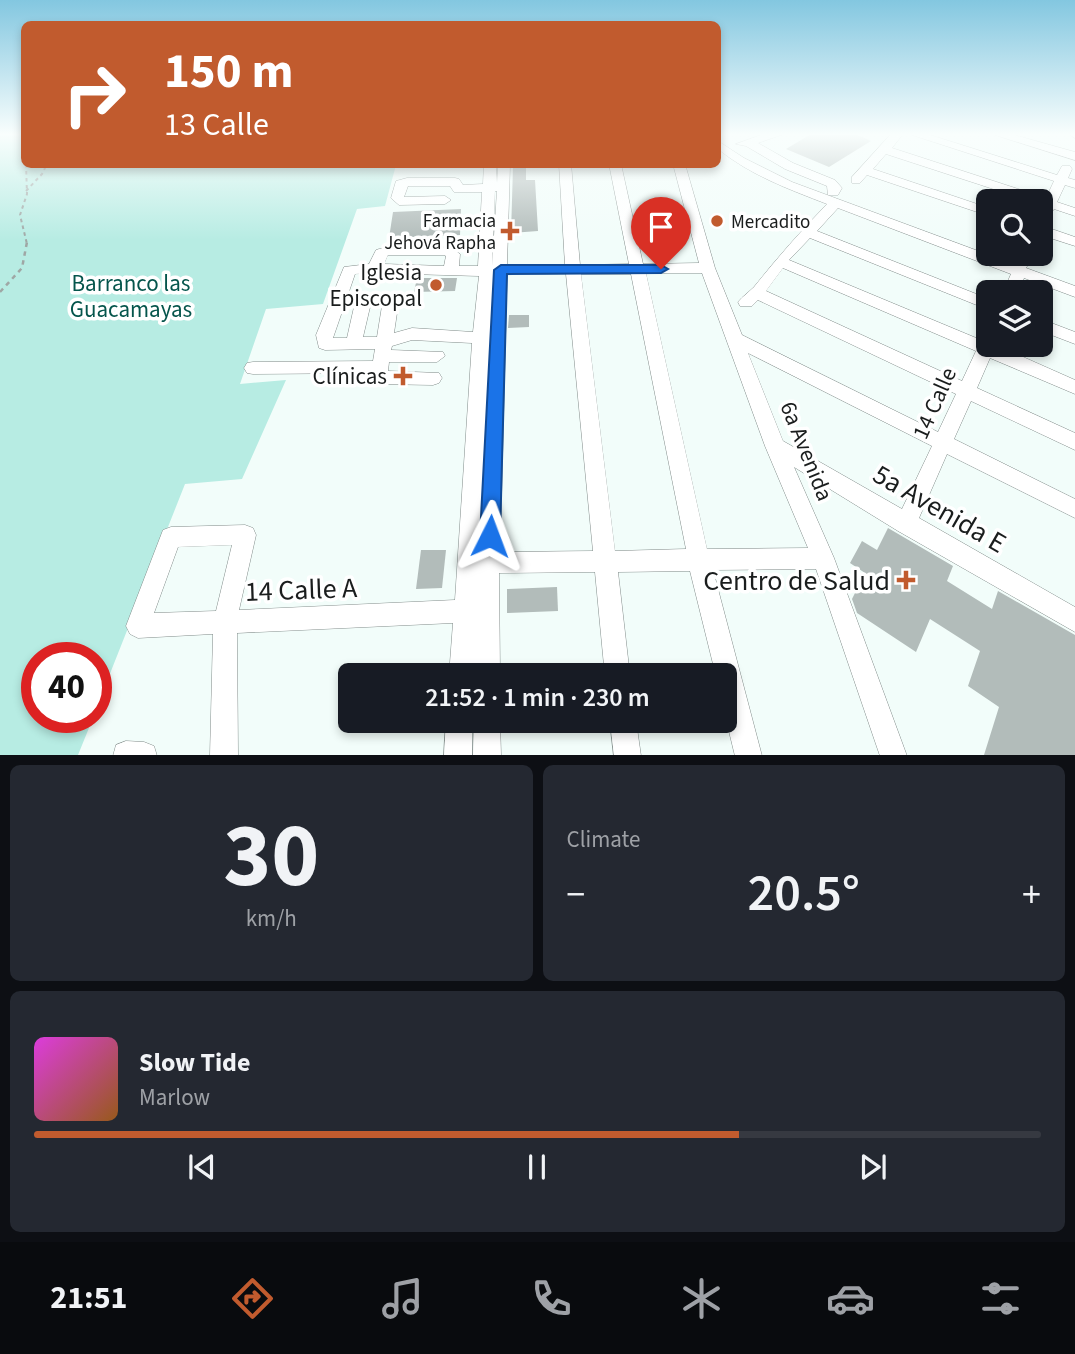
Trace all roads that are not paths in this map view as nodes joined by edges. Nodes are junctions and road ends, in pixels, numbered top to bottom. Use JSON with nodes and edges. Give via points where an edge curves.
{"nodes":[{"id":1,"x":492,"y":169,"type":"edge"},
{"id":2,"x":502,"y":169,"type":"edge"},
{"id":3,"x":565,"y":169,"type":"edge"},
{"id":4,"x":616,"y":169,"type":"edge"},
{"id":5,"x":680,"y":169,"type":"edge"},
{"id":6,"x":760,"y":169,"type":"edge"},
{"id":7,"x":797,"y":169,"type":"edge"},
{"id":8,"x":865,"y":169,"type":"edge"},
{"id":9,"x":945,"y":169,"type":"edge"},
{"id":10,"x":1027,"y":169,"type":"edge"},
{"id":11,"x":1066,"y":169,"type":"edge"},
{"id":12,"x":1061,"y":180,"type":"junction"},
{"id":13,"x":1075,"y":184,"type":"edge"},
{"id":14,"x":495,"y":188,"type":"junction"},
{"id":15,"x":1005,"y":189,"type":"edge"},
{"id":16,"x":834,"y":197,"type":"junction"},
{"id":17,"x":1053,"y":197,"type":"edge"},
{"id":18,"x":445,"y":200,"type":"dead end"},
{"id":19,"x":1053,"y":205,"type":"edge"},
{"id":20,"x":976,"y":208,"type":"edge"},
{"id":21,"x":1075,"y":212,"type":"edge"},
{"id":22,"x":808,"y":232,"type":"junction"},
{"id":23,"x":1053,"y":234,"type":"edge"},
{"id":24,"x":1075,"y":242,"type":"edge"},
{"id":25,"x":976,"y":246,"type":"edge"},
{"id":26,"x":976,"y":247,"type":"edge"},
{"id":27,"x":780,"y":261,"type":"junction"},
{"id":28,"x":1028,"y":266,"type":"edge"},
{"id":29,"x":1031,"y":266,"type":"edge"},
{"id":30,"x":708,"y":268,"type":"junction"},
{"id":31,"x":493,"y":269,"type":"junction"},
{"id":32,"x":638,"y":269,"type":"junction"},
{"id":33,"x":573,"y":270,"type":"junction"},
{"id":34,"x":1075,"y":283,"type":"edge"},
{"id":35,"x":1075,"y":292,"type":"edge"},
{"id":36,"x":976,"y":300,"type":"edge"},
{"id":37,"x":390,"y":306,"type":"dead end"},
{"id":38,"x":362,"y":307,"type":"dead end"},
{"id":39,"x":1053,"y":330,"type":"edge"},
{"id":40,"x":481,"y":338,"type":"junction"},
{"id":41,"x":1075,"y":338,"type":"edge"},
{"id":42,"x":737,"y":340,"type":"junction"},
{"id":43,"x":976,"y":341,"type":"edge"},
{"id":44,"x":354,"y":343,"type":"junction"},
{"id":45,"x":383,"y":355,"type":"junction"},
{"id":46,"x":437,"y":356,"type":"dead end"},
{"id":47,"x":982,"y":357,"type":"edge"},
{"id":48,"x":1012,"y":357,"type":"edge"},
{"id":49,"x":253,"y":368,"type":"dead end"},
{"id":50,"x":433,"y":378,"type":"dead end"},
{"id":51,"x":1075,"y":387,"type":"edge"},
{"id":52,"x":966,"y":392,"type":"junction"},
{"id":53,"x":1075,"y":442,"type":"edge"},
{"id":54,"x":943,"y":443,"type":"junction"},
{"id":55,"x":775,"y":446,"type":"junction"},
{"id":56,"x":1075,"y":509,"type":"edge"},
{"id":57,"x":906,"y":524,"type":"junction"},
{"id":58,"x":823,"y":558,"type":"junction"},
{"id":59,"x":699,"y":561,"type":"junction"},
{"id":60,"x":488,"y":563,"type":"junction"},
{"id":61,"x":605,"y":563,"type":"junction"},
{"id":62,"x":466,"y":611,"type":"junction"},
{"id":63,"x":1075,"y":620,"type":"edge"},
{"id":64,"x":225,"y":621,"type":"junction"},
{"id":65,"x":463,"y":663,"type":"edge"},
{"id":66,"x":487,"y":663,"type":"edge"},
{"id":67,"x":617,"y":663,"type":"edge"},
{"id":68,"x":459,"y":733,"type":"edge"},
{"id":69,"x":487,"y":733,"type":"edge"},
{"id":70,"x":625,"y":733,"type":"edge"},
{"id":71,"x":126,"y":755,"type":"edge"},
{"id":72,"x":144,"y":755,"type":"edge"},
{"id":73,"x":224,"y":755,"type":"edge"},
{"id":74,"x":458,"y":755,"type":"edge"},
{"id":75,"x":487,"y":755,"type":"edge"},
{"id":76,"x":628,"y":755,"type":"edge"},
{"id":77,"x":749,"y":755,"type":"edge"},
{"id":78,"x":894,"y":755,"type":"edge"}],
"edges":[{"from":1,"to":14,"type":"street"},
{"from":2,"to":14,"type":"street"},
{"from":3,"to":33,"type":"street"},
{"from":4,"to":32,"type":"street"},
{"from":5,"to":30,"type":"street","name":"6a Avenida"},
{"from":6,"to":16,"type":"street","via":[[788,185]]},
{"from":7,"to":16,"type":"street","via":[[831,183],[836,188]]},
{"from":8,"to":20,"type":"street","via":[[860,175]]},
{"from":9,"to":15,"type":"street"},
{"from":10,"to":12,"type":"street"},
{"from":11,"to":12,"type":"street"},
{"from":12,"to":13,"type":"street"},
{"from":12,"to":17,"type":"street"},
{"from":14,"to":18,"type":"street","via":[[407,182],[400,184],[397,198]]},
{"from":14,"to":31,"type":"street"},
{"from":16,"to":22,"type":"street"},
{"from":16,"to":25,"type":"street"},
{"from":16,"to":26,"type":"street"},
{"from":19,"to":21,"type":"street"},
{"from":22,"to":27,"type":"street"},
{"from":22,"to":36,"type":"street"},
{"from":23,"to":24,"type":"street"},
{"from":27,"to":43,"type":"street"},
{"from":27,"to":52,"type":"street","via":[[752,298]]},
{"from":28,"to":35,"type":"street"},
{"from":29,"to":34,"type":"street"},
{"from":30,"to":32,"type":"street"},
{"from":30,"to":42,"type":"street","name":"6a Avenida"},
{"from":31,"to":33,"type":"street"},
{"from":31,"to":40,"type":"street","via":[[487,274]]},
{"from":31,"to":44,"type":"street","via":[[349,270],[323,340],[325,344]]},
{"from":31,"to":60,"type":"street"},
{"from":32,"to":33,"type":"street"},
{"from":32,"to":59,"type":"street"},
{"from":33,"to":61,"type":"street"},
{"from":37,"to":45,"type":"street"},
{"from":38,"to":44,"type":"street"},
{"from":39,"to":41,"type":"street"},
{"from":40,"to":45,"type":"street","via":[[412,334]]},
{"from":40,"to":62,"type":"street"},
{"from":42,"to":54,"type":"street"},
{"from":42,"to":55,"type":"street","name":"6a Avenida"},
{"from":44,"to":45,"type":"street"},
{"from":45,"to":46,"type":"street"},
{"from":45,"to":49,"type":"street"},
{"from":45,"to":50,"type":"street","via":[[379,377]]},
{"from":47,"to":52,"type":"street","name":"14 Calle"},
{"from":48,"to":51,"type":"street"},
{"from":52,"to":53,"type":"street"},
{"from":52,"to":54,"type":"street","name":"14 Calle"},
{"from":54,"to":56,"type":"street"},
{"from":54,"to":57,"type":"street","name":"14 Calle"},
{"from":55,"to":57,"type":"street","name":"5a Avenida E"},
{"from":55,"to":58,"type":"street","name":"6a Avenida"},
{"from":57,"to":63,"type":"street","name":"5a Avenida E"},
{"from":58,"to":59,"type":"street"},
{"from":58,"to":78,"type":"street","name":"6a Avenida"},
{"from":59,"to":61,"type":"street"},
{"from":59,"to":77,"type":"street"},
{"from":60,"to":61,"type":"street"},
{"from":60,"to":66,"type":"street"},
{"from":61,"to":67,"type":"street"},
{"from":62,"to":64,"type":"street","name":"14 Calle A"},
{"from":62,"to":65,"type":"street"},
{"from":64,"to":64,"type":"street","name":"14 Calle A","via":[[245,535],[171,537],[138,625]]},
{"from":64,"to":73,"type":"street"},
{"from":68,"to":74,"type":"street"},
{"from":69,"to":75,"type":"street"},
{"from":70,"to":76,"type":"street"},
{"from":71,"to":72,"type":"street"}]}
